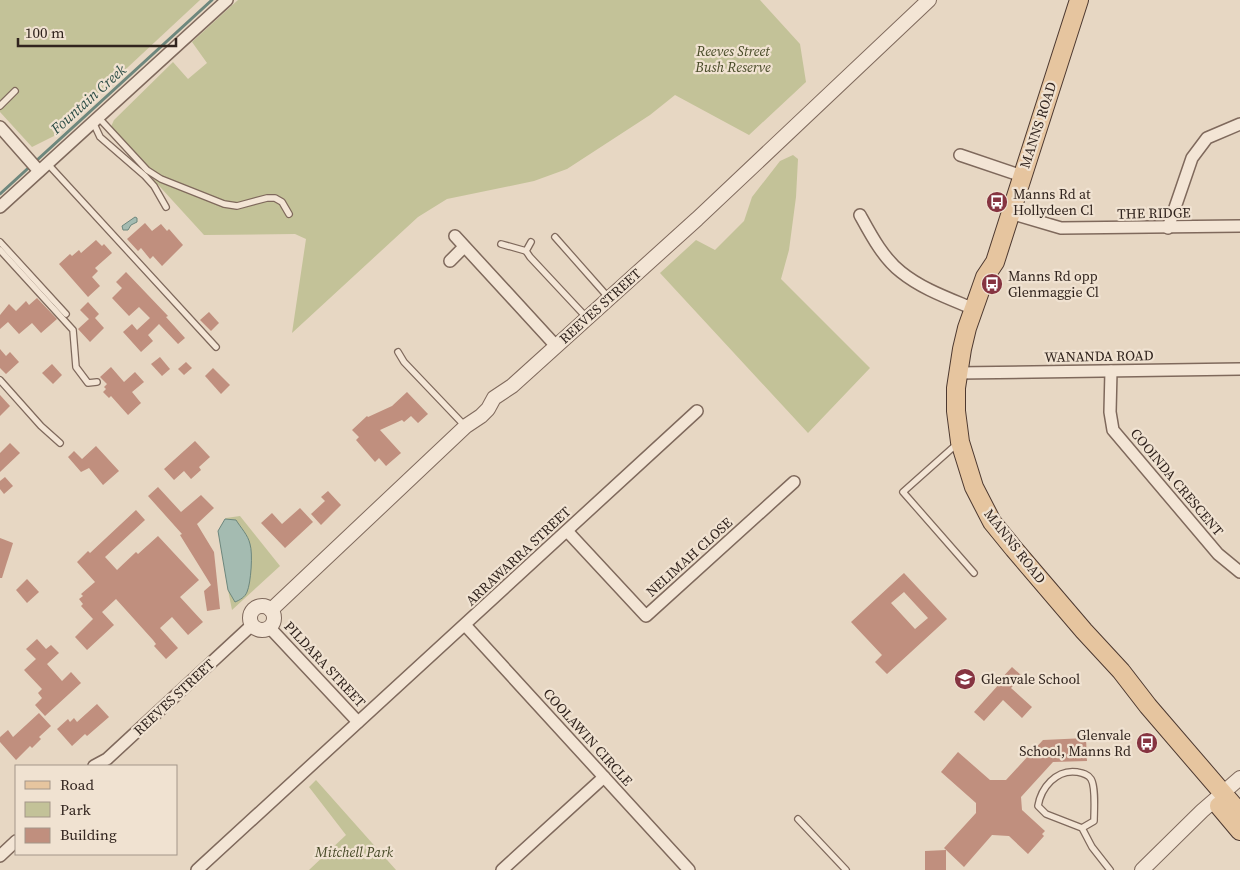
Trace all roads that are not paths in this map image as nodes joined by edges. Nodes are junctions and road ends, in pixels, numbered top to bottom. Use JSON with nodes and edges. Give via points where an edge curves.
{"nodes":[{"id":1,"x":227,"y":0,"type":"edge"},
{"id":2,"x":929,"y":0,"type":"edge"},
{"id":3,"x":1072,"y":2,"type":"edge"},
{"id":4,"x":15,"y":91,"type":"dead end"},
{"id":5,"x":0,"y":106,"type":"edge"},
{"id":6,"x":95,"y":120,"type":"junction"},
{"id":7,"x":1240,"y":124,"type":"edge"},
{"id":8,"x":0,"y":127,"type":"edge"},
{"id":9,"x":960,"y":155,"type":"dead end"},
{"id":10,"x":43,"y":167,"type":"junction"},
{"id":11,"x":1017,"y":174,"type":"junction"},
{"id":12,"x":0,"y":207,"type":"edge"},
{"id":13,"x":166,"y":207,"type":"dead end"},
{"id":14,"x":1010,"y":213,"type":"junction"},
{"id":15,"x":289,"y":214,"type":"dead end"},
{"id":16,"x":860,"y":215,"type":"dead end"},
{"id":17,"x":1240,"y":226,"type":"edge"},
{"id":18,"x":1168,"y":228,"type":"junction"},
{"id":19,"x":455,"y":236,"type":"dead end"},
{"id":20,"x":555,"y":237,"type":"dead end"},
{"id":21,"x":0,"y":242,"type":"edge"},
{"id":22,"x":531,"y":242,"type":"dead end"},
{"id":23,"x":501,"y":244,"type":"dead end"},
{"id":24,"x":464,"y":247,"type":"junction"},
{"id":25,"x":0,"y":250,"type":"edge"},
{"id":26,"x":526,"y":251,"type":"junction"},
{"id":27,"x":450,"y":261,"type":"dead end"},
{"id":28,"x":985,"y":277,"type":"junction"},
{"id":29,"x":609,"y":298,"type":"junction"},
{"id":30,"x":974,"y":309,"type":"junction"},
{"id":31,"x":66,"y":314,"type":"dead end"},
{"id":32,"x":587,"y":318,"type":"junction"},
{"id":33,"x":556,"y":346,"type":"junction"},
{"id":34,"x":216,"y":347,"type":"dead end"},
{"id":35,"x":398,"y":352,"type":"dead end"},
{"id":36,"x":1240,"y":368,"type":"edge"},
{"id":37,"x":1111,"y":371,"type":"junction"},
{"id":38,"x":958,"y":372,"type":"junction"},
{"id":39,"x":0,"y":380,"type":"edge"},
{"id":40,"x":97,"y":382,"type":"dead end"},
{"id":41,"x":697,"y":412,"type":"dead end"},
{"id":42,"x":466,"y":426,"type":"junction"},
{"id":43,"x":960,"y":442,"type":"junction"},
{"id":44,"x":60,"y":443,"type":"dead end"},
{"id":45,"x":794,"y":482,"type":"dead end"},
{"id":46,"x":567,"y":531,"type":"junction"},
{"id":47,"x":974,"y":572,"type":"dead end"},
{"id":48,"x":1240,"y":572,"type":"edge"},
{"id":49,"x":271,"y":610,"type":"junction"},
{"id":50,"x":252,"y":625,"type":"junction"},
{"id":51,"x":464,"y":625,"type":"junction"},
{"id":52,"x":270,"y":628,"type":"junction"},
{"id":53,"x":358,"y":722,"type":"junction"},
{"id":54,"x":96,"y":765,"type":"edge"},
{"id":55,"x":604,"y":777,"type":"junction"},
{"id":56,"x":1240,"y":778,"type":"edge"},
{"id":57,"x":1219,"y":797,"type":"junction"},
{"id":58,"x":1240,"y":813,"type":"edge"},
{"id":59,"x":798,"y":819,"type":"dead end"},
{"id":60,"x":1082,"y":828,"type":"junction"},
{"id":61,"x":1240,"y":831,"type":"edge"},
{"id":62,"x":15,"y":842,"type":"edge"},
{"id":63,"x":0,"y":856,"type":"edge"},
{"id":64,"x":197,"y":870,"type":"edge"},
{"id":65,"x":502,"y":870,"type":"edge"},
{"id":66,"x":688,"y":870,"type":"edge"},
{"id":67,"x":846,"y":870,"type":"edge"},
{"id":68,"x":1110,"y":870,"type":"edge"},
{"id":69,"x":1142,"y":870,"type":"edge"}],
"edges":[{"from":1,"to":6,"type":"street"},
{"from":2,"to":29,"type":"street","name":"REEVES STREET"},
{"from":3,"to":11,"type":"main road","name":"MANNS ROAD"},
{"from":4,"to":5,"type":"lane"},
{"from":6,"to":10,"type":"street"},
{"from":6,"to":13,"type":"lane","via":[[100,137],[145,176]]},
{"from":6,"to":15,"type":"lane","via":[[160,179],[236,206],[275,198],[282,202]]},
{"from":7,"to":18,"type":"street","via":[[1207,138],[1192,158]]},
{"from":8,"to":10,"type":"street","via":[[25,156]]},
{"from":9,"to":11,"type":"street"},
{"from":10,"to":12,"type":"street"},
{"from":10,"to":34,"type":"lane"},
{"from":11,"to":14,"type":"main road","name":"MANNS ROAD"},
{"from":11,"to":28,"type":"main road","name":"MANNS ROAD","via":[[985,257]]},
{"from":14,"to":18,"type":"street","name":"THE RIDGE","via":[[1061,228]]},
{"from":14,"to":28,"type":"main road","name":"MANNS ROAD","via":[[995,262]]},
{"from":16,"to":30,"type":"street","via":[[876,244],[900,271],[935,293]]},
{"from":17,"to":18,"type":"street","name":"THE RIDGE"},
{"from":19,"to":24,"type":"street"},
{"from":20,"to":29,"type":"lane"},
{"from":21,"to":31,"type":"lane"},
{"from":22,"to":26,"type":"lane"},
{"from":23,"to":26,"type":"lane"},
{"from":24,"to":27,"type":"street"},
{"from":24,"to":33,"type":"street"},
{"from":25,"to":40,"type":"lane","via":[[73,330],[76,367],[88,383]]},
{"from":26,"to":32,"type":"lane"},
{"from":28,"to":30,"type":"main road","name":"MANNS ROAD"},
{"from":29,"to":32,"type":"street","name":"REEVES STREET"},
{"from":30,"to":38,"type":"main road","name":"MANNS ROAD"},
{"from":32,"to":33,"type":"street","name":"REEVES STREET"},
{"from":33,"to":42,"type":"street","name":"REEVES STREET"},
{"from":35,"to":42,"type":"lane"},
{"from":36,"to":37,"type":"street","name":"WANANDA ROAD"},
{"from":37,"to":38,"type":"street","name":"WANANDA ROAD"},
{"from":37,"to":48,"type":"street","name":"COOINDA CRESCENT","via":[[1113,430],[1218,554]]},
{"from":38,"to":43,"type":"main road","name":"MANNS ROAD","via":[[956,398]]},
{"from":39,"to":44,"type":"lane"},
{"from":41,"to":46,"type":"street","name":"ARRAWARRA STREET"},
{"from":42,"to":49,"type":"street","name":"REEVES STREET"},
{"from":43,"to":47,"type":"lane","via":[[903,492]]},
{"from":43,"to":57,"type":"main road","name":"MANNS ROAD","via":[[974,487],[992,522],[1084,631],[1142,716]]},
{"from":45,"to":46,"type":"street","name":"NELIMAH CLOSE","via":[[646,616]]},
{"from":46,"to":51,"type":"street","name":"ARRAWARRA STREET"},
{"from":49,"to":50,"type":"street","via":[[264,606],[256,607],[250,617]]},
{"from":49,"to":52,"type":"street","via":[[274,617]]},
{"from":50,"to":52,"type":"street","via":[[258,630]]},
{"from":50,"to":54,"type":"street","name":"REEVES STREET","via":[[107,760]]},
{"from":51,"to":53,"type":"street","name":"ARRAWARRA STREET"},
{"from":51,"to":55,"type":"street","name":"COOLAWIN CIRCLE"},
{"from":52,"to":53,"type":"street","name":"PILDARA STREET"},
{"from":53,"to":64,"type":"street"},
{"from":55,"to":65,"type":"street"},
{"from":55,"to":66,"type":"street","name":"COOLAWIN CIRCLE"},
{"from":56,"to":57,"type":"street"},
{"from":57,"to":58,"type":"main road","name":"MANNS ROAD"},
{"from":57,"to":61,"type":"main road","name":"MANNS ROAD"},
{"from":57,"to":69,"type":"street"},
{"from":59,"to":67,"type":"lane"},
{"from":60,"to":60,"type":"lane","via":[[1046,814],[1038,806],[1039,798],[1058,774],[1084,773],[1091,779],[1094,821]]},
{"from":60,"to":68,"type":"lane"},
{"from":62,"to":63,"type":"street"}]}
